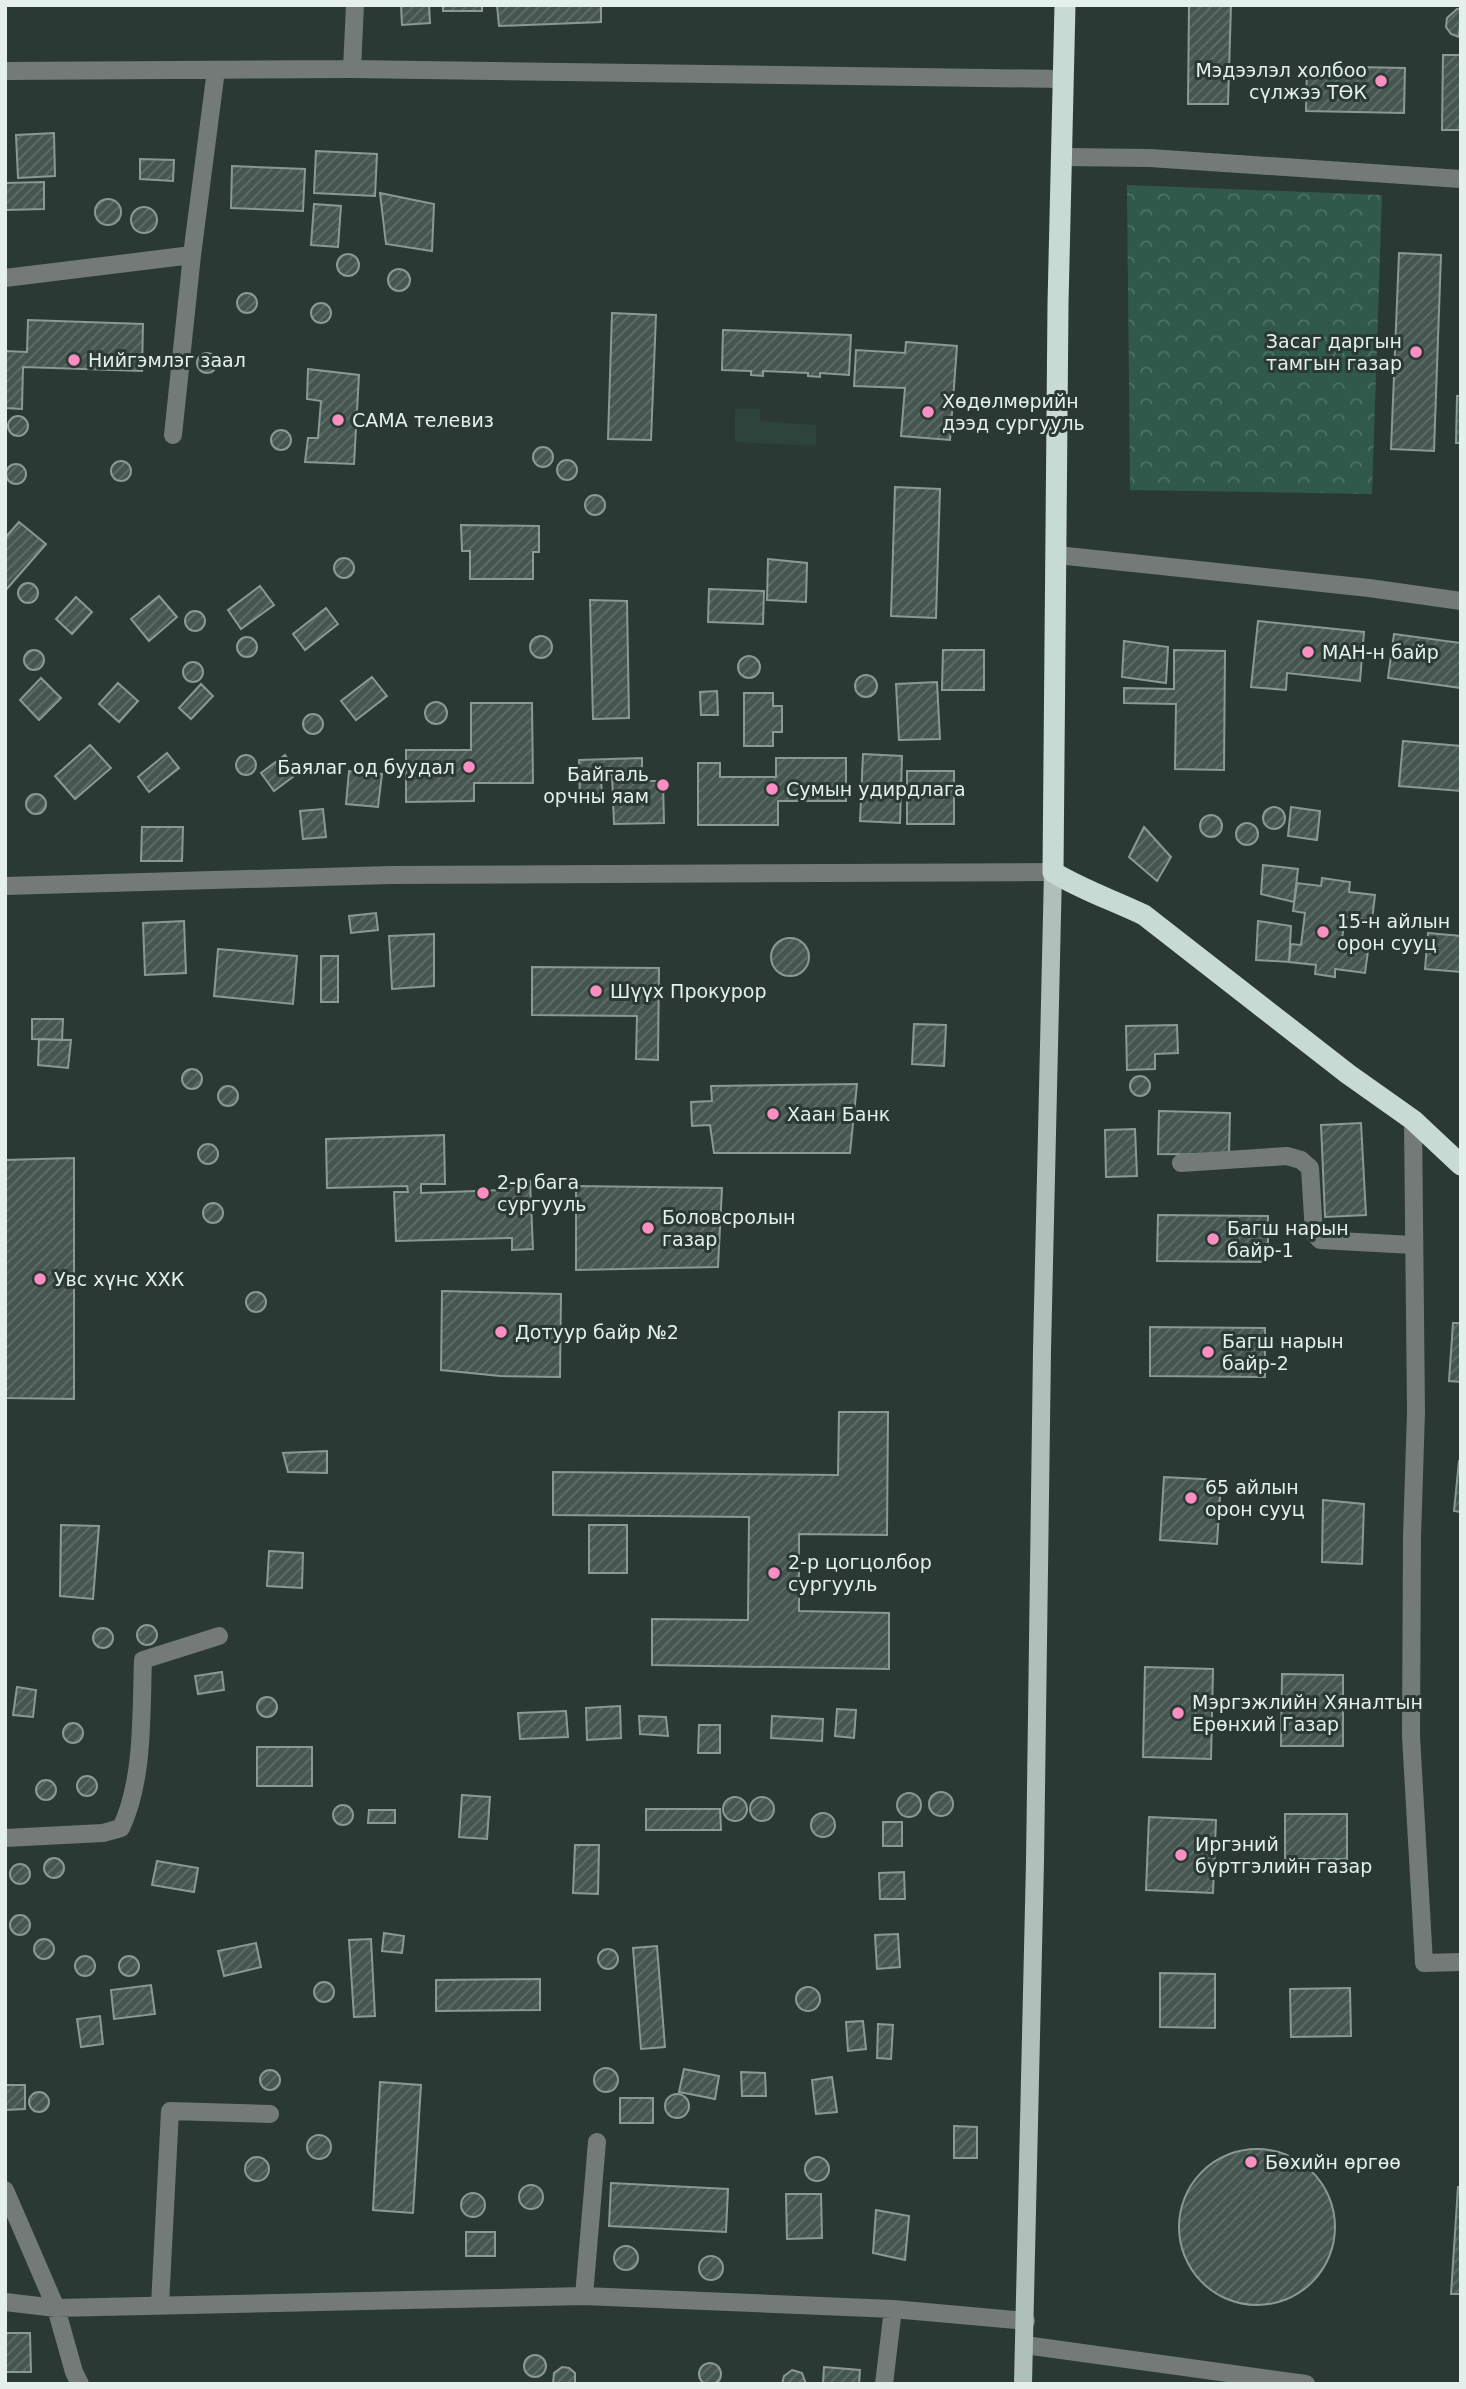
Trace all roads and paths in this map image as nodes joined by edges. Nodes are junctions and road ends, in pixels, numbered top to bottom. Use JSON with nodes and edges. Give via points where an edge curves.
{"nodes":[{"id":1,"x":355,"y":5,"type":"edge"},
{"id":2,"x":1065,"y":5,"type":"edge"},
{"id":3,"x":352,"y":69,"type":"junction"},
{"id":4,"x":216,"y":70,"type":"junction"},
{"id":5,"x":5,"y":71,"type":"edge"},
{"id":6,"x":1062,"y":79,"type":"junction"},
{"id":7,"x":1063,"y":157,"type":"junction"},
{"id":8,"x":1461,"y":179,"type":"edge"},
{"id":9,"x":192,"y":255,"type":"junction"},
{"id":10,"x":5,"y":278,"type":"edge"},
{"id":11,"x":173,"y":435,"type":"dead end"},
{"id":12,"x":1057,"y":555,"type":"junction"},
{"id":13,"x":1461,"y":601,"type":"edge"},
{"id":14,"x":1054,"y":872,"type":"junction"},
{"id":15,"x":5,"y":886,"type":"edge"},
{"id":16,"x":1413,"y":1120,"type":"junction"},
{"id":17,"x":1181,"y":1163,"type":"dead end"},
{"id":18,"x":1461,"y":1165,"type":"edge"},
{"id":19,"x":1413,"y":1245,"type":"junction"},
{"id":20,"x":219,"y":1636,"type":"dead end"},
{"id":21,"x":5,"y":1838,"type":"edge"},
{"id":22,"x":1461,"y":1962,"type":"edge"},
{"id":23,"x":270,"y":2113,"type":"dead end"},
{"id":24,"x":597,"y":2142,"type":"dead end"},
{"id":25,"x":5,"y":2190,"type":"edge"},
{"id":26,"x":584,"y":2297,"type":"junction"},
{"id":27,"x":5,"y":2302,"type":"edge"},
{"id":28,"x":160,"y":2305,"type":"junction"},
{"id":29,"x":56,"y":2308,"type":"junction"},
{"id":30,"x":894,"y":2309,"type":"junction"},
{"id":31,"x":1026,"y":2321,"type":"junction"},
{"id":32,"x":1025,"y":2345,"type":"junction"},
{"id":33,"x":80,"y":2384,"type":"edge"},
{"id":34,"x":884,"y":2384,"type":"edge"},
{"id":35,"x":1023,"y":2384,"type":"edge"},
{"id":36,"x":1306,"y":2384,"type":"edge"}],
"edges":[{"from":1,"to":3,"type":"street"},
{"from":2,"to":6,"type":"highway"},
{"from":3,"to":4,"type":"street"},
{"from":3,"to":6,"type":"street"},
{"from":4,"to":5,"type":"street"},
{"from":4,"to":9,"type":"street"},
{"from":6,"to":7,"type":"highway"},
{"from":7,"to":8,"type":"street","via":[[1150,158]]},
{"from":7,"to":12,"type":"highway"},
{"from":9,"to":10,"type":"street"},
{"from":9,"to":11,"type":"street"},
{"from":12,"to":13,"type":"street"},
{"from":12,"to":14,"type":"highway"},
{"from":14,"to":15,"type":"street","via":[[390,875]]},
{"from":14,"to":16,"type":"highway","via":[[1081,889],[1144,915]]},
{"from":14,"to":31,"type":"main road"},
{"from":16,"to":18,"type":"highway"},
{"from":16,"to":19,"type":"street"},
{"from":17,"to":19,"type":"street","via":[[1287,1156],[1301,1160],[1310,1168],[1314,1233],[1320,1240]]},
{"from":19,"to":22,"type":"street","via":[[1416,1412],[1410,1736],[1424,1963]]},
{"from":20,"to":21,"type":"street","via":[[143,1660],[132,1805],[121,1828]]},
{"from":23,"to":28,"type":"street","via":[[170,2111]]},
{"from":24,"to":26,"type":"street"},
{"from":25,"to":29,"type":"street"},
{"from":26,"to":28,"type":"street"},
{"from":26,"to":30,"type":"street"},
{"from":27,"to":29,"type":"street"},
{"from":28,"to":29,"type":"street"},
{"from":29,"to":33,"type":"street"},
{"from":30,"to":31,"type":"street"},
{"from":30,"to":34,"type":"street"},
{"from":31,"to":32,"type":"main road"},
{"from":32,"to":35,"type":"main road"},
{"from":32,"to":36,"type":"street"}]}
